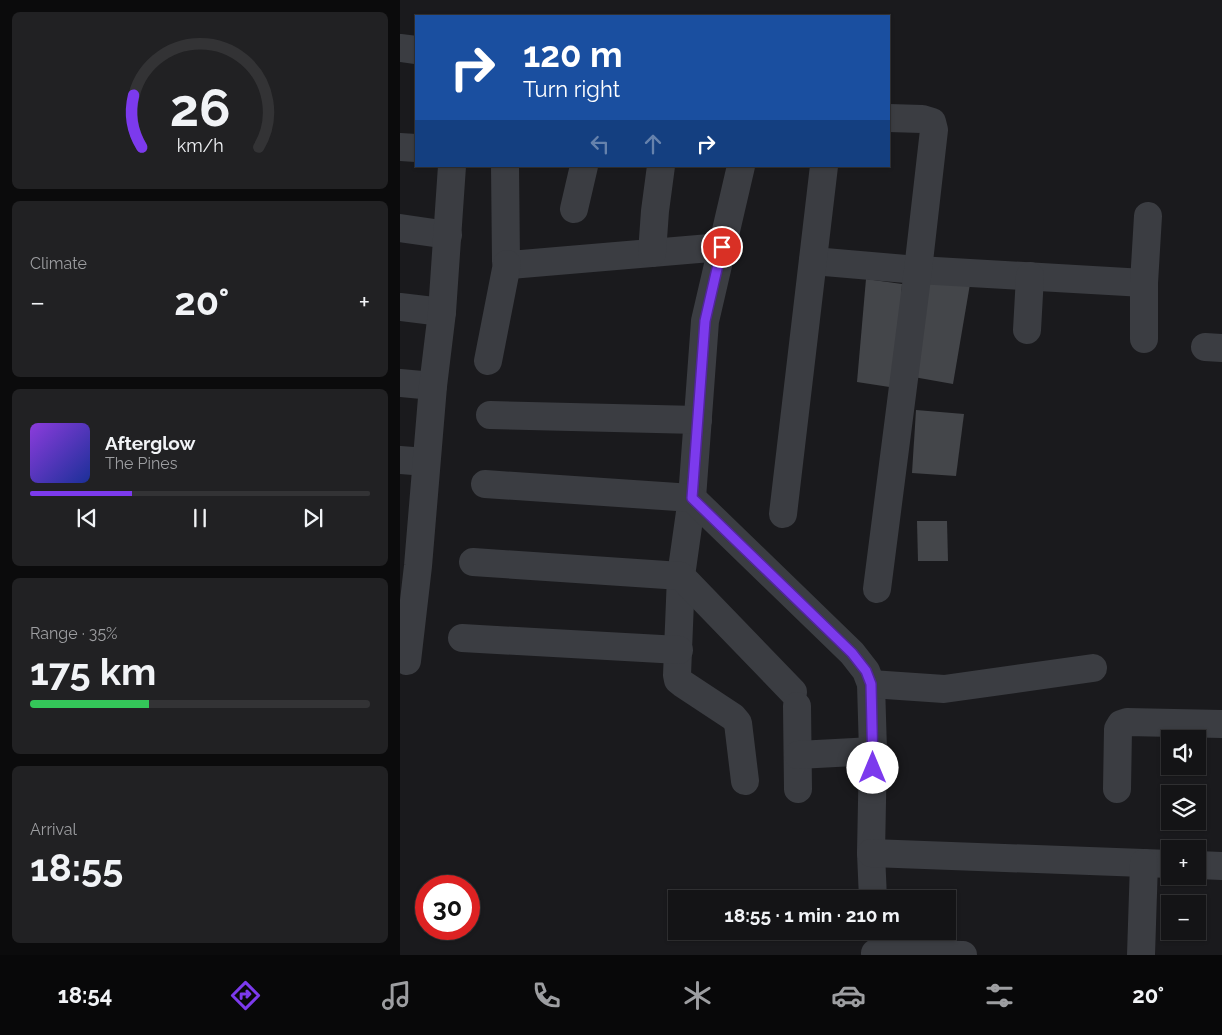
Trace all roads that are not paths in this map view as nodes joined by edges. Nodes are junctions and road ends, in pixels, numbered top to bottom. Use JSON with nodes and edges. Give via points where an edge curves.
{"nodes":[{"id":1,"x":400,"y":48,"type":"edge"},
{"id":2,"x":415,"y":50,"type":"edge"},
{"id":3,"x":890,"y":118,"type":"edge"},
{"id":4,"x":400,"y":148,"type":"edge"},
{"id":5,"x":415,"y":148,"type":"edge"},
{"id":6,"x":452,"y":167,"type":"edge"},
{"id":7,"x":505,"y":167,"type":"edge"},
{"id":8,"x":584,"y":167,"type":"edge"},
{"id":9,"x":662,"y":167,"type":"edge"},
{"id":10,"x":741,"y":167,"type":"edge"},
{"id":11,"x":824,"y":167,"type":"edge"},
{"id":12,"x":574,"y":209,"type":"dead end"},
{"id":13,"x":1148,"y":216,"type":"dead end"},
{"id":14,"x":400,"y":228,"type":"edge"},
{"id":15,"x":448,"y":235,"type":"junction"},
{"id":16,"x":722,"y":247,"type":"junction"},
{"id":17,"x":652,"y":253,"type":"junction"},
{"id":18,"x":813,"y":261,"type":"junction"},
{"id":19,"x":507,"y":264,"type":"junction"},
{"id":20,"x":918,"y":270,"type":"junction"},
{"id":21,"x":1030,"y":276,"type":"junction"},
{"id":22,"x":1144,"y":283,"type":"junction"},
{"id":23,"x":400,"y":307,"type":"edge"},
{"id":24,"x":442,"y":312,"type":"junction"},
{"id":25,"x":1028,"y":330,"type":"dead end"},
{"id":26,"x":1144,"y":340,"type":"dead end"},
{"id":27,"x":488,"y":361,"type":"dead end"},
{"id":28,"x":400,"y":383,"type":"edge"},
{"id":29,"x":433,"y":386,"type":"junction"},
{"id":30,"x":490,"y":415,"type":"dead end"},
{"id":31,"x":698,"y":420,"type":"junction"},
{"id":32,"x":413,"y":461,"type":"edge"},
{"id":33,"x":485,"y":484,"type":"dead end"},
{"id":34,"x":692,"y":498,"type":"junction"},
{"id":35,"x":782,"y":514,"type":"dead end"},
{"id":36,"x":410,"y":541,"type":"edge"},
{"id":37,"x":473,"y":562,"type":"dead end"},
{"id":38,"x":681,"y":576,"type":"junction"},
{"id":39,"x":877,"y":589,"type":"dead end"},
{"id":40,"x":462,"y":638,"type":"dead end"},
{"id":41,"x":679,"y":650,"type":"junction"},
{"id":42,"x":407,"y":661,"type":"dead end"},
{"id":43,"x":1093,"y":668,"type":"dead end"},
{"id":44,"x":871,"y":684,"type":"junction"},
{"id":45,"x":1222,"y":724,"type":"edge"},
{"id":46,"x":873,"y":751,"type":"junction"},
{"id":47,"x":798,"y":755,"type":"junction"},
{"id":48,"x":745,"y":781,"type":"dead end"},
{"id":49,"x":798,"y":789,"type":"dead end"},
{"id":50,"x":1117,"y":790,"type":"dead end"},
{"id":51,"x":872,"y":853,"type":"junction"},
{"id":52,"x":1157,"y":863,"type":"edge"},
{"id":53,"x":1206,"y":865,"type":"edge"},
{"id":54,"x":1222,"y":866,"type":"edge"},
{"id":55,"x":873,"y":890,"type":"edge"},
{"id":56,"x":874,"y":947,"type":"edge"},
{"id":57,"x":963,"y":955,"type":"edge"},
{"id":58,"x":1142,"y":955,"type":"edge"}],
"edges":[{"from":1,"to":2,"type":"street"},
{"from":3,"to":20,"type":"street","via":[[922,119],[932,122],[934,130]]},
{"from":4,"to":5,"type":"street"},
{"from":6,"to":15,"type":"street"},
{"from":7,"to":19,"type":"street"},
{"from":8,"to":12,"type":"street"},
{"from":9,"to":17,"type":"street"},
{"from":10,"to":16,"type":"street"},
{"from":11,"to":18,"type":"street"},
{"from":13,"to":22,"type":"street"},
{"from":14,"to":15,"type":"street"},
{"from":15,"to":24,"type":"street"},
{"from":16,"to":17,"type":"street"},
{"from":16,"to":31,"type":"street","via":[[706,316]]},
{"from":17,"to":19,"type":"street"},
{"from":18,"to":20,"type":"street"},
{"from":18,"to":35,"type":"street"},
{"from":19,"to":27,"type":"street"},
{"from":20,"to":21,"type":"street"},
{"from":20,"to":39,"type":"street"},
{"from":21,"to":22,"type":"street"},
{"from":21,"to":25,"type":"street"},
{"from":22,"to":26,"type":"street"},
{"from":23,"to":24,"type":"street"},
{"from":24,"to":29,"type":"street"},
{"from":28,"to":29,"type":"street"},
{"from":29,"to":32,"type":"street"},
{"from":30,"to":31,"type":"street"},
{"from":31,"to":34,"type":"street"},
{"from":32,"to":36,"type":"street"},
{"from":33,"to":34,"type":"street"},
{"from":34,"to":38,"type":"street"},
{"from":34,"to":44,"type":"street","via":[[852,653],[866,671]]},
{"from":36,"to":42,"type":"street"},
{"from":37,"to":38,"type":"street"},
{"from":38,"to":41,"type":"street"},
{"from":38,"to":47,"type":"street","via":[[795,699]]},
{"from":40,"to":41,"type":"street"},
{"from":41,"to":48,"type":"street","via":[[678,680],[738,723]]},
{"from":43,"to":44,"type":"street","via":[[944,689]]},
{"from":44,"to":46,"type":"street"},
{"from":45,"to":50,"type":"street","via":[[1121,724],[1118,729]]},
{"from":46,"to":47,"type":"street"},
{"from":46,"to":51,"type":"street"},
{"from":47,"to":49,"type":"street"},
{"from":51,"to":52,"type":"street"},
{"from":51,"to":55,"type":"street"},
{"from":52,"to":58,"type":"street"},
{"from":53,"to":54,"type":"street"},
{"from":56,"to":57,"type":"street"}]}
